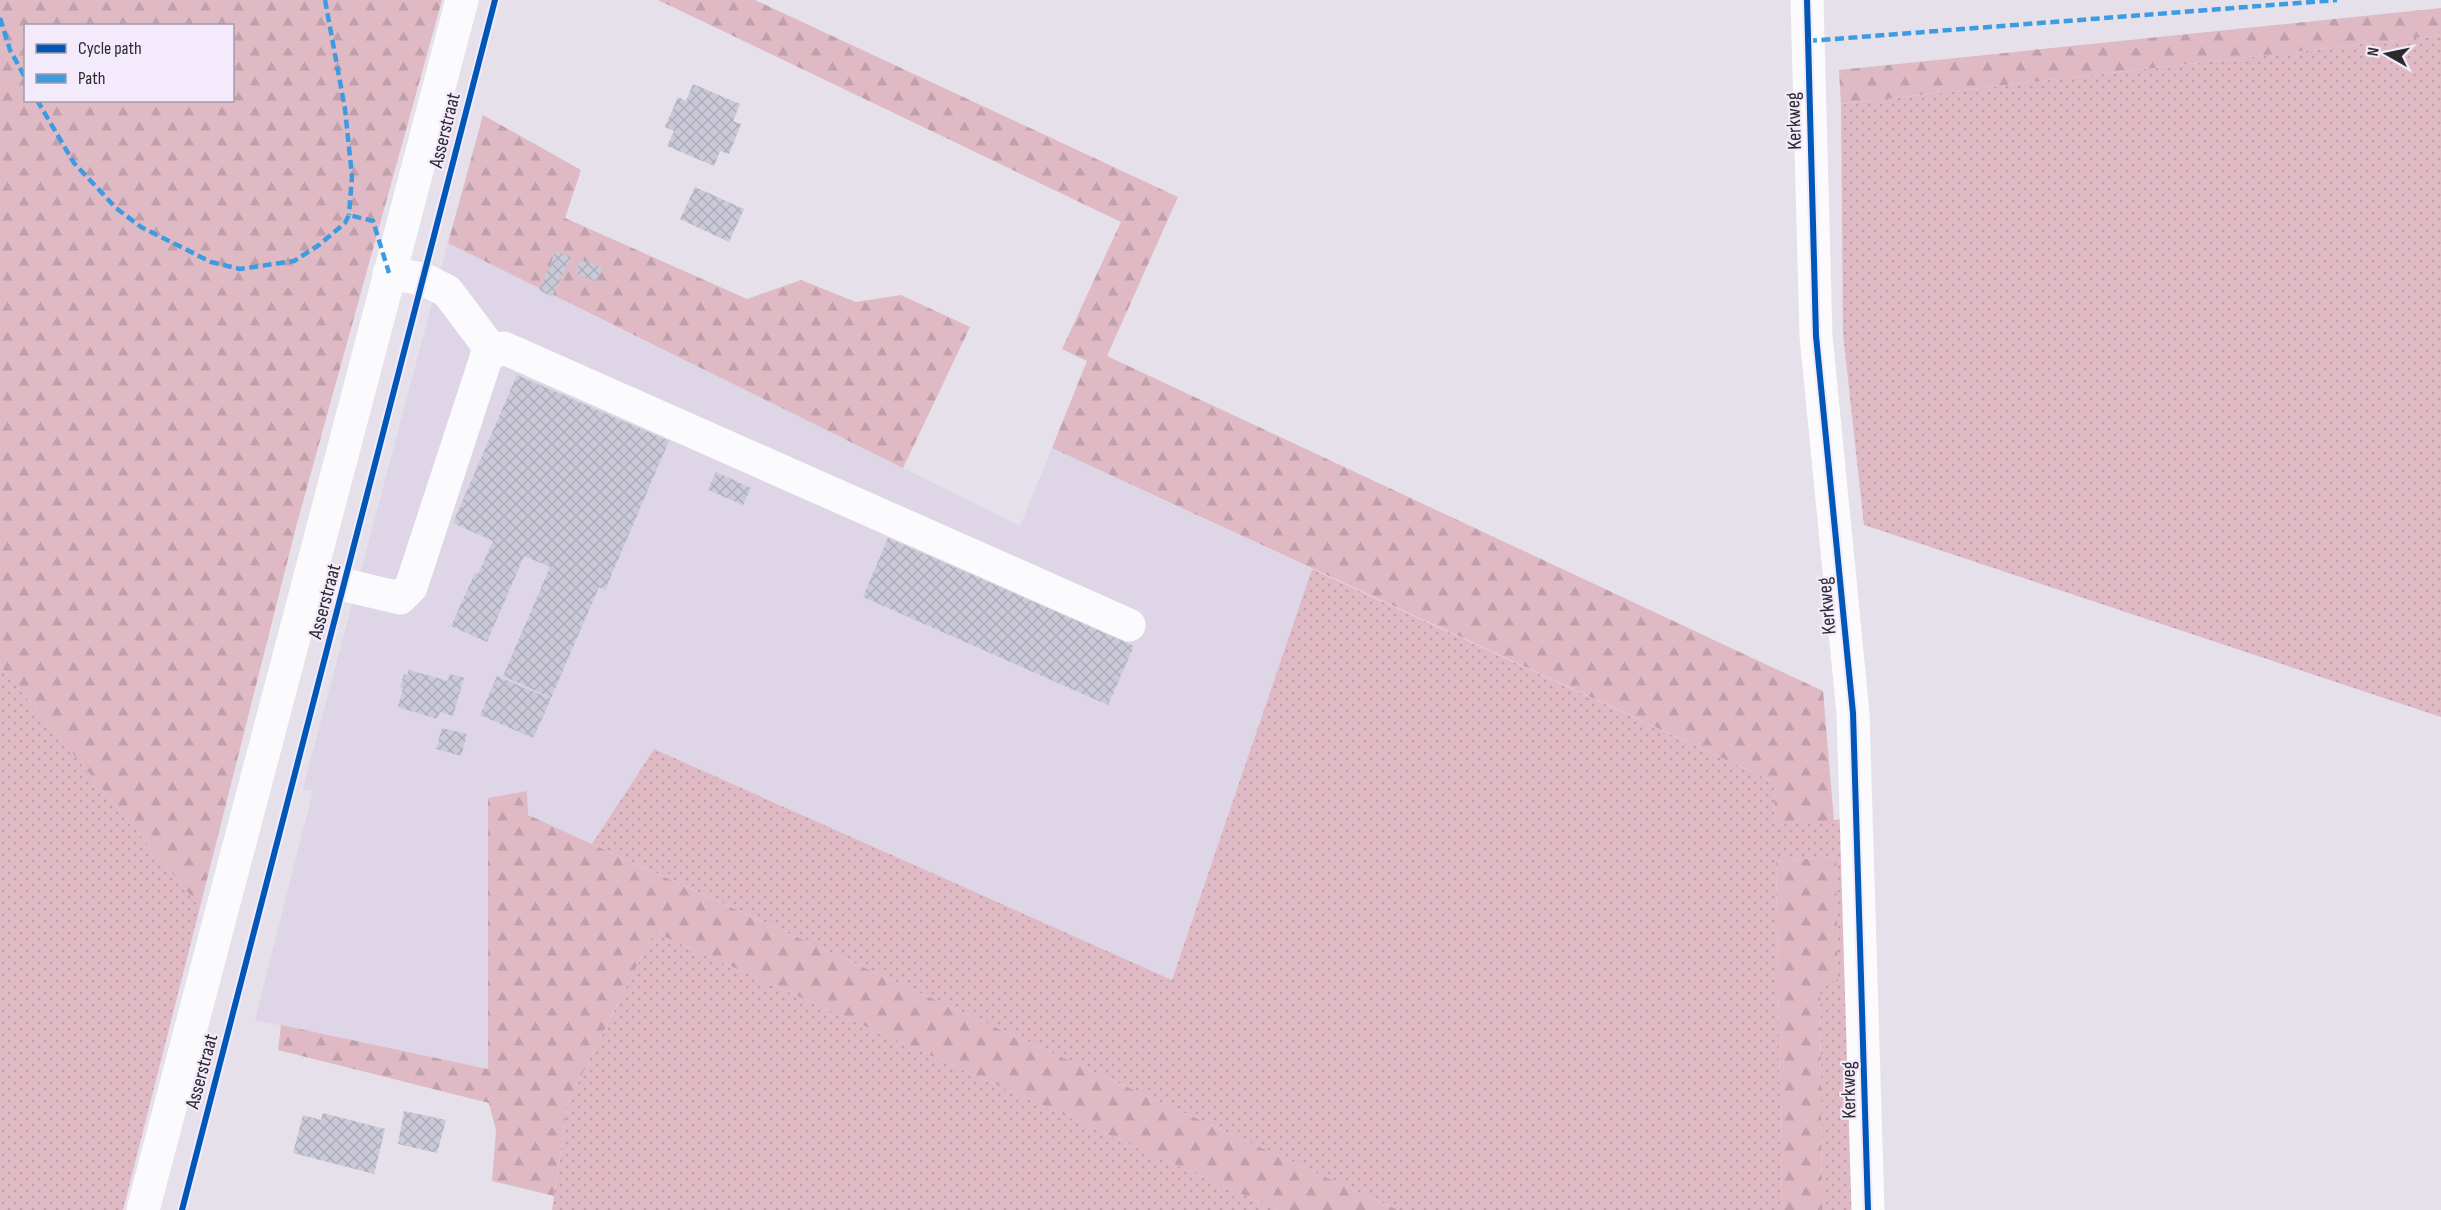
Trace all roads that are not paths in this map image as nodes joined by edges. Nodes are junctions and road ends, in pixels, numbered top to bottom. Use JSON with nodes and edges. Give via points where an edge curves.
{"nodes":[{"id":1,"x":462,"y":0,"type":"edge"},
{"id":2,"x":1806,"y":0,"type":"edge"},
{"id":3,"x":389,"y":273,"type":"junction"},
{"id":4,"x":493,"y":352,"type":"junction"},
{"id":5,"x":308,"y":584,"type":"junction"},
{"id":6,"x":1129,"y":625,"type":"dead end"},
{"id":7,"x":144,"y":1210,"type":"edge"},
{"id":8,"x":1868,"y":1210,"type":"edge"}],
"edges":[{"from":1,"to":3,"type":"main road","name":"Asserstraat"},
{"from":2,"to":8,"type":"main road","name":"Kerkweg","via":[[1816,336],[1852,713]]},
{"from":3,"to":4,"type":"main road","via":[[423,279],[447,291]]},
{"from":3,"to":5,"type":"main road","name":"Asserstraat"},
{"from":4,"to":5,"type":"main road","via":[[487,355],[411,587],[400,598],[345,585]]},
{"from":4,"to":6,"type":"main road","via":[[504,348]]},
{"from":5,"to":7,"type":"main road","name":"Asserstraat"}]}
